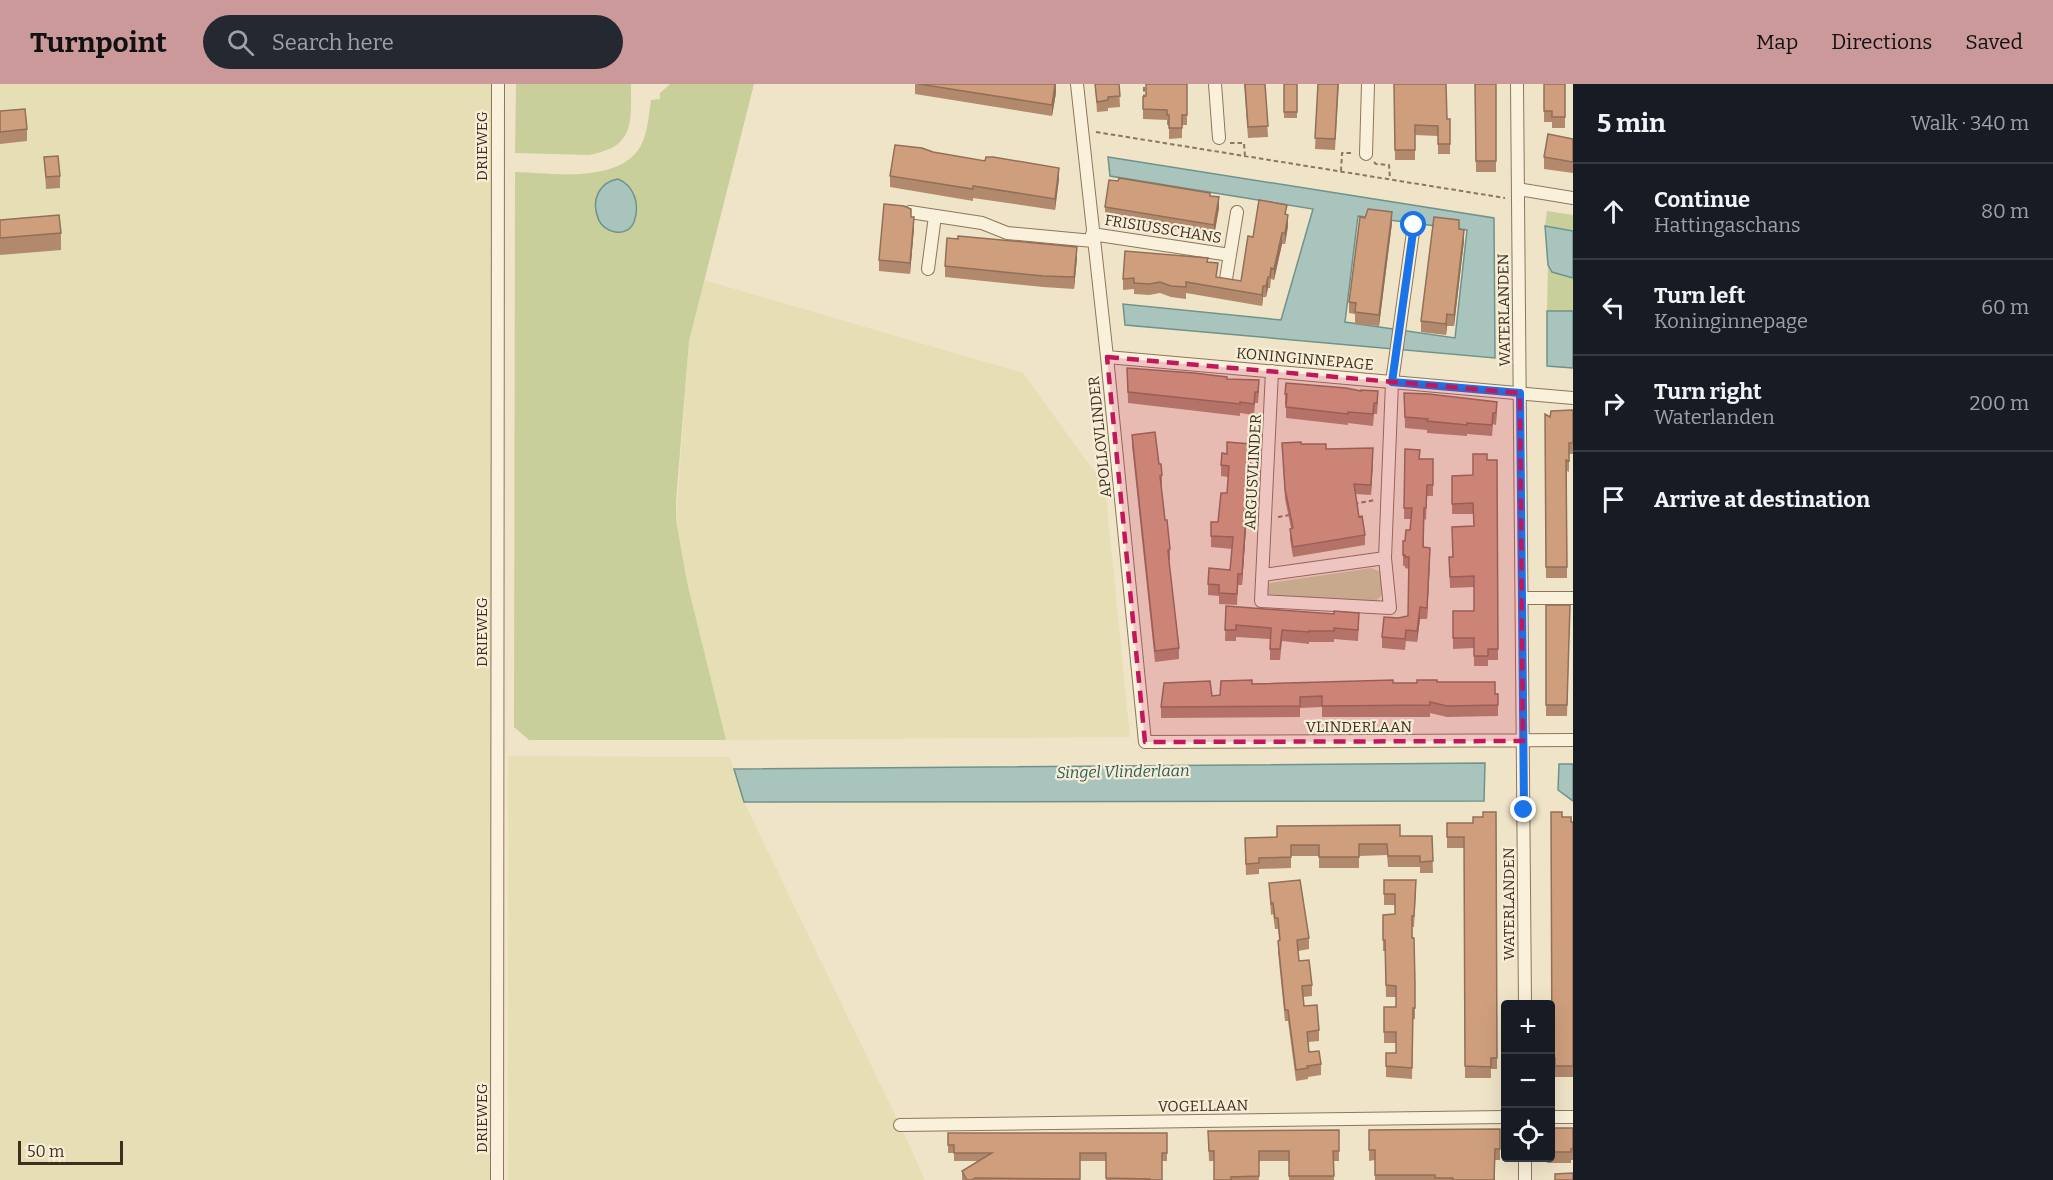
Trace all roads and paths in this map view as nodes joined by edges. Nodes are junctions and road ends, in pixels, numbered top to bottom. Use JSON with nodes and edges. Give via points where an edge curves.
{"nodes":[{"id":1,"x":498,"y":84,"type":"edge"},
{"id":2,"x":1077,"y":84,"type":"edge"},
{"id":3,"x":1144,"y":84,"type":"edge"},
{"id":4,"x":1215,"y":84,"type":"edge"},
{"id":5,"x":1368,"y":84,"type":"edge"},
{"id":6,"x":1517,"y":84,"type":"edge"},
{"id":7,"x":1144,"y":100,"type":"edge"},
{"id":8,"x":1082,"y":130,"type":"junction"},
{"id":9,"x":1218,"y":138,"type":"joint"},
{"id":10,"x":1366,"y":154,"type":"dead end"},
{"id":11,"x":1245,"y":157,"type":"junction"},
{"id":12,"x":1518,"y":195,"type":"junction"},
{"id":13,"x":1573,"y":198,"type":"edge"},
{"id":14,"x":910,"y":212,"type":"edge"},
{"id":15,"x":1237,"y":212,"type":"dead end"},
{"id":16,"x":935,"y":216,"type":"junction"},
{"id":17,"x":1414,"y":225,"type":"dead end"},
{"id":18,"x":1093,"y":237,"type":"junction"},
{"id":19,"x":1230,"y":255,"type":"junction"},
{"id":20,"x":928,"y":269,"type":"dead end"},
{"id":21,"x":1226,"y":279,"type":"edge"},
{"id":22,"x":1107,"y":357,"type":"junction"},
{"id":23,"x":1272,"y":371,"type":"junction"},
{"id":24,"x":1392,"y":382,"type":"junction"},
{"id":25,"x":1520,"y":393,"type":"junction"},
{"id":26,"x":1573,"y":398,"type":"edge"},
{"id":27,"x":1387,"y":498,"type":"junction"},
{"id":28,"x":1352,"y":504,"type":"edge"},
{"id":29,"x":1297,"y":513,"type":"edge"},
{"id":30,"x":1266,"y":519,"type":"junction"},
{"id":31,"x":1385,"y":558,"type":"junction"},
{"id":32,"x":1263,"y":575,"type":"junction"},
{"id":33,"x":1573,"y":597,"type":"edge"},
{"id":34,"x":1522,"y":598,"type":"junction"},
{"id":35,"x":1573,"y":740,"type":"edge"},
{"id":36,"x":1523,"y":741,"type":"junction"},
{"id":37,"x":1145,"y":742,"type":"joint"},
{"id":38,"x":1525,"y":1000,"type":"edge"},
{"id":39,"x":1501,"y":1117,"type":"edge"},
{"id":40,"x":1555,"y":1117,"type":"edge"},
{"id":41,"x":1573,"y":1117,"type":"edge"},
{"id":42,"x":900,"y":1125,"type":"dead end"},
{"id":43,"x":1525,"y":1162,"type":"edge"},
{"id":44,"x":496,"y":1180,"type":"edge"},
{"id":45,"x":1525,"y":1180,"type":"edge"}],
"edges":[{"from":1,"to":44,"type":"street","name":"DRIEWEG"},
{"from":2,"to":8,"type":"street","name":"APOLLOVLINDER"},
{"from":3,"to":7,"type":"path"},
{"from":4,"to":9,"type":"street"},
{"from":5,"to":10,"type":"street"},
{"from":6,"to":12,"type":"street","name":"WATERLANDEN"},
{"from":8,"to":11,"type":"path"},
{"from":8,"to":18,"type":"street","name":"APOLLOVLINDER"},
{"from":9,"to":11,"type":"path","via":[[1244,143]]},
{"from":11,"to":12,"type":"path"},
{"from":12,"to":13,"type":"street"},
{"from":12,"to":25,"type":"street","name":"WATERLANDEN"},
{"from":14,"to":16,"type":"street","name":"FRISIUSSCHANS"},
{"from":15,"to":19,"type":"street","name":"FRISIUSSCHANS"},
{"from":16,"to":18,"type":"street","name":"FRISIUSSCHANS","via":[[982,223],[1007,233]]},
{"from":16,"to":20,"type":"street"},
{"from":17,"to":24,"type":"street","name":"ARGUSVLINDER"},
{"from":18,"to":19,"type":"street","name":"FRISIUSSCHANS"},
{"from":18,"to":22,"type":"street","name":"APOLLOVLINDER"},
{"from":19,"to":21,"type":"street","name":"FRISIUSSCHANS"},
{"from":22,"to":23,"type":"street","name":"KONINGINNEPAGE"},
{"from":22,"to":37,"type":"street","name":"APOLLOVLINDER"},
{"from":23,"to":24,"type":"street","name":"KONINGINNEPAGE"},
{"from":23,"to":30,"type":"street","name":"ARGUSVLINDER"},
{"from":24,"to":25,"type":"street","name":"KONINGINNEPAGE"},
{"from":24,"to":27,"type":"street","name":"ARGUSVLINDER"},
{"from":25,"to":26,"type":"street","name":"KONINGINNEPAGE"},
{"from":25,"to":34,"type":"street","name":"WATERLANDEN"},
{"from":27,"to":28,"type":"path"},
{"from":27,"to":31,"type":"street","name":"ARGUSVLINDER"},
{"from":29,"to":30,"type":"path"},
{"from":30,"to":32,"type":"street","name":"ARGUSVLINDER"},
{"from":31,"to":32,"type":"street"},
{"from":31,"to":32,"type":"street","name":"ARGUSVLINDER","via":[[1390,608],[1261,600]]},
{"from":33,"to":34,"type":"street"},
{"from":34,"to":36,"type":"street","name":"WATERLANDEN"},
{"from":35,"to":36,"type":"street","name":"VLINDERLAAN"},
{"from":36,"to":37,"type":"street","name":"VLINDERLAAN"},
{"from":36,"to":38,"type":"street","name":"WATERLANDEN"},
{"from":39,"to":42,"type":"street","name":"VOGELLAAN"},
{"from":40,"to":41,"type":"street"},
{"from":43,"to":45,"type":"street"}]}
